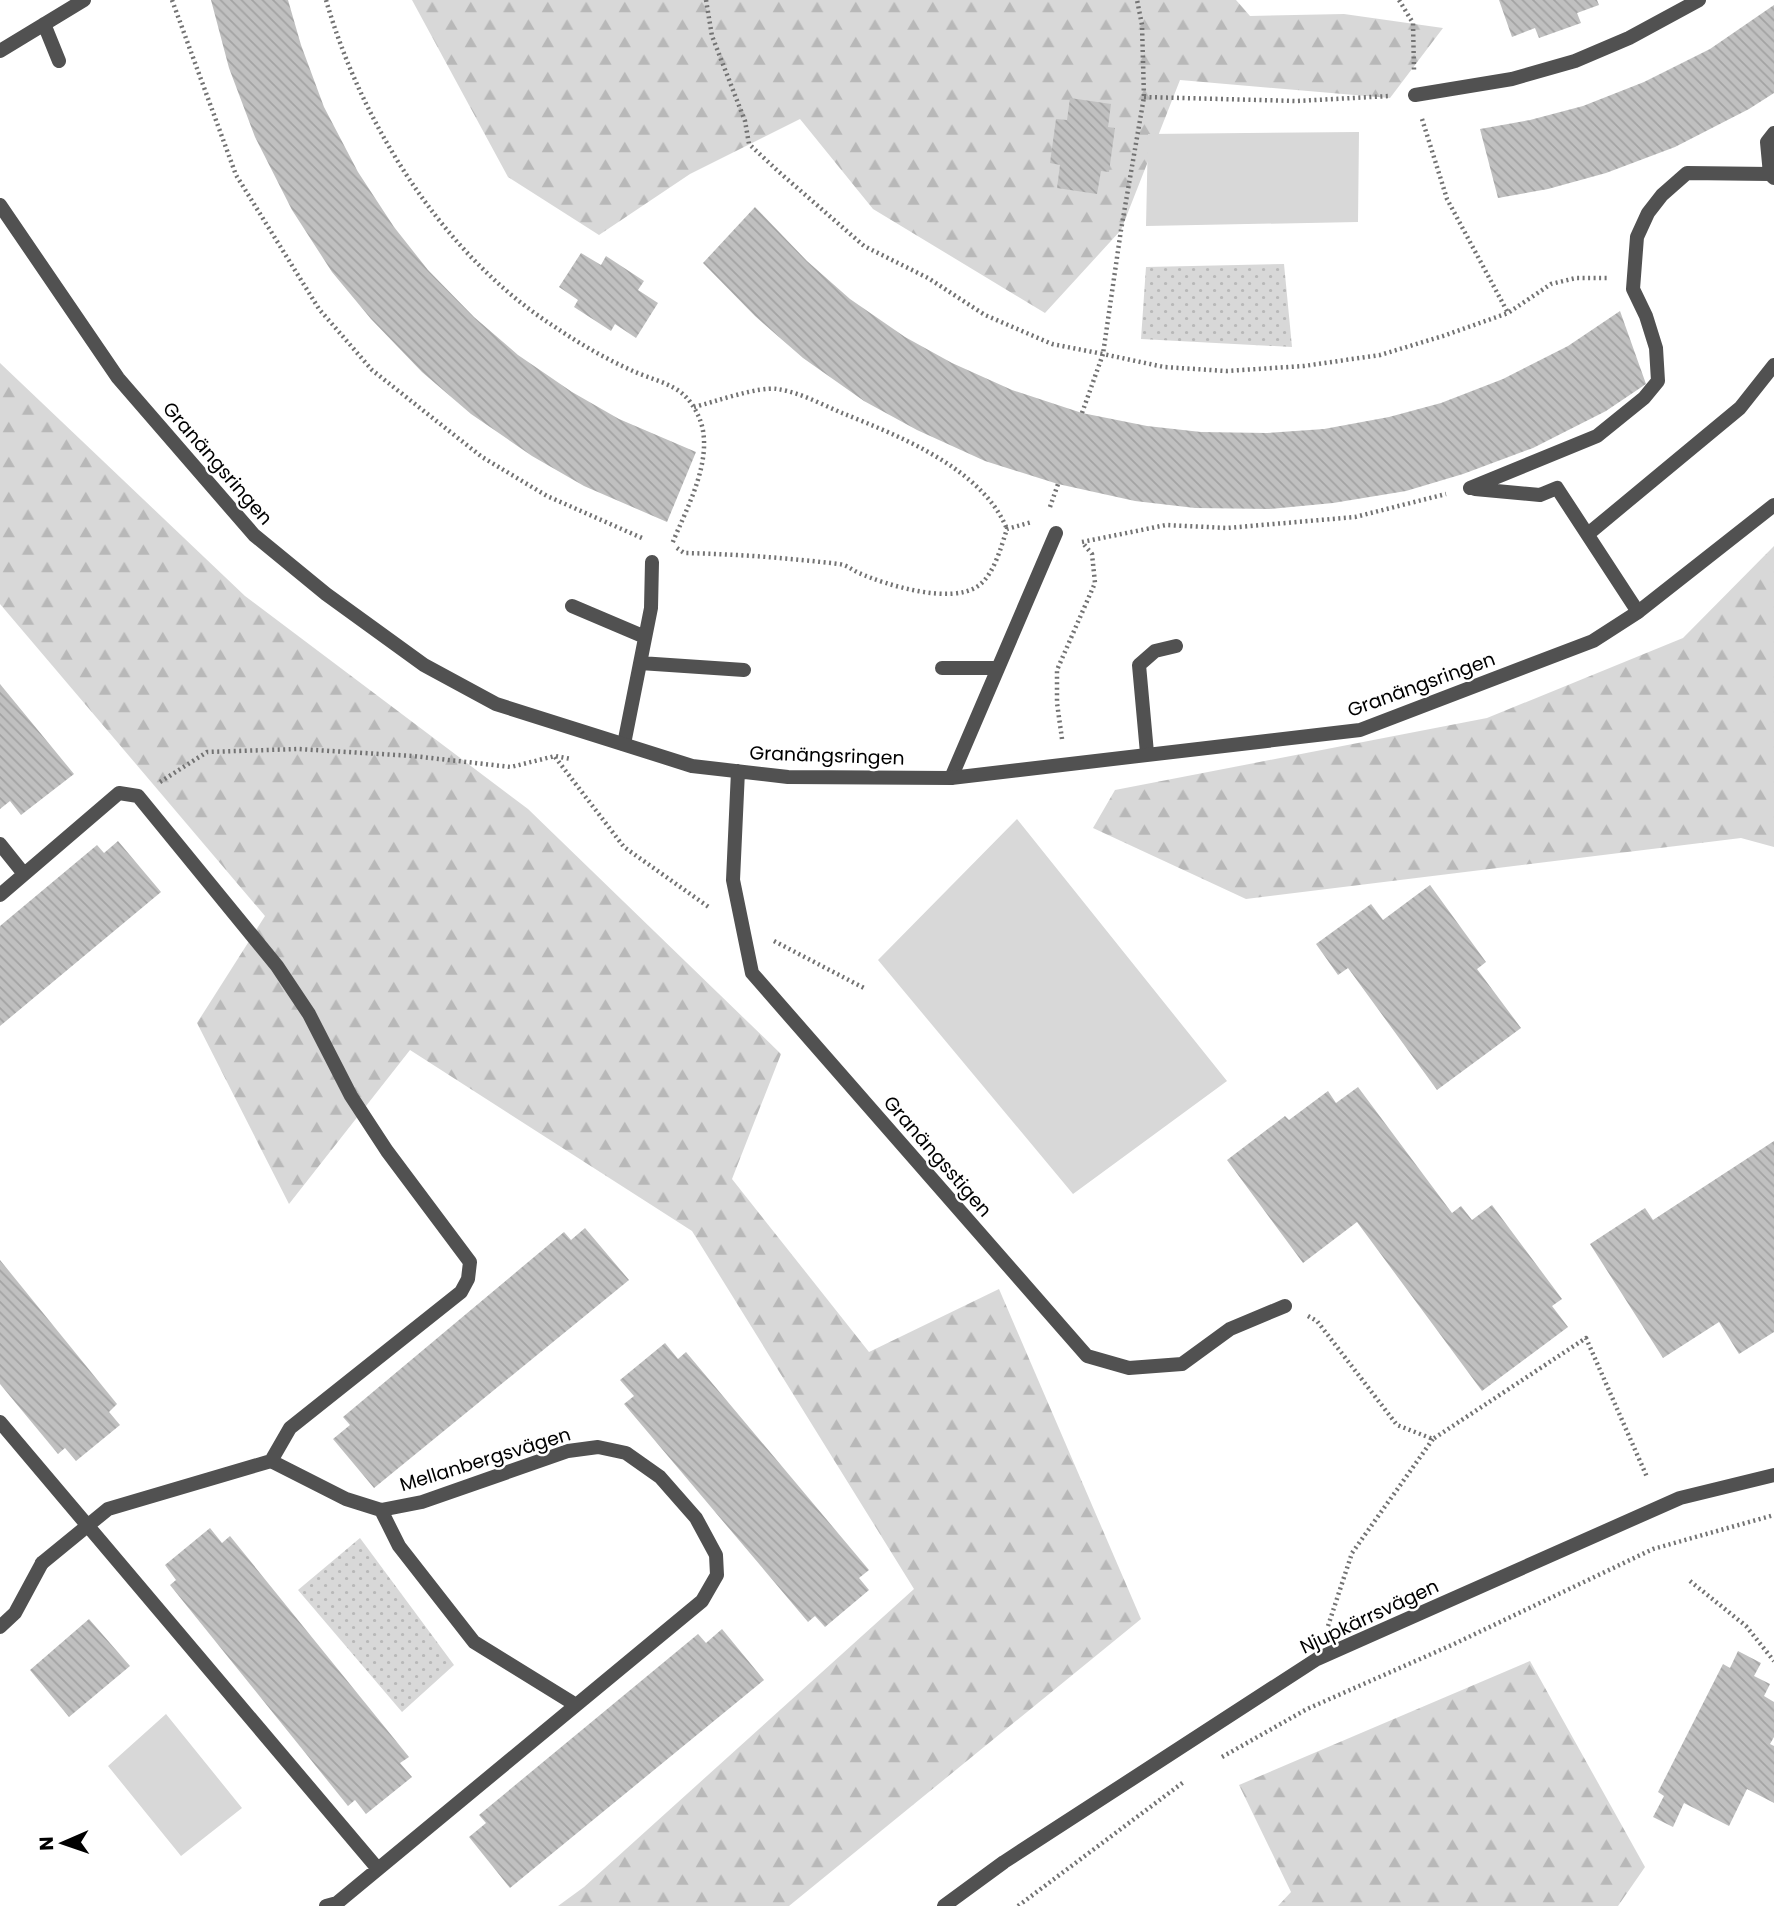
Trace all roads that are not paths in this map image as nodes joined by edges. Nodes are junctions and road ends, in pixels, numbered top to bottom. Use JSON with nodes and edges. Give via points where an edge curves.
{"nodes":[{"id":1,"x":84,"y":0,"type":"edge"},
{"id":2,"x":1699,"y":0,"type":"edge"},
{"id":3,"x":44,"y":24,"type":"junction"},
{"id":4,"x":0,"y":51,"type":"edge"},
{"id":5,"x":58,"y":61,"type":"dead end"},
{"id":6,"x":1415,"y":95,"type":"road end"},
{"id":7,"x":1774,"y":133,"type":"edge"},
{"id":8,"x":1772,"y":176,"type":"edge"},
{"id":9,"x":0,"y":205,"type":"edge"},
{"id":10,"x":1774,"y":365,"type":"edge"},
{"id":11,"x":1774,"y":505,"type":"edge"},
{"id":12,"x":1056,"y":533,"type":"road end"},
{"id":13,"x":1588,"y":534,"type":"junction"},
{"id":14,"x":652,"y":562,"type":"dead end"},
{"id":15,"x":572,"y":606,"type":"dead end"},
{"id":16,"x":1637,"y":612,"type":"junction"},
{"id":17,"x":645,"y":637,"type":"junction"},
{"id":18,"x":1176,"y":646,"type":"dead end"},
{"id":19,"x":640,"y":663,"type":"junction"},
{"id":20,"x":942,"y":668,"type":"dead end"},
{"id":21,"x":998,"y":668,"type":"junction"},
{"id":22,"x":744,"y":670,"type":"dead end"},
{"id":23,"x":624,"y":744,"type":"junction"},
{"id":24,"x":1147,"y":753,"type":"junction"},
{"id":25,"x":738,"y":771,"type":"junction"},
{"id":26,"x":951,"y":778,"type":"junction"},
{"id":27,"x":0,"y":844,"type":"edge"},
{"id":28,"x":24,"y":874,"type":"junction"},
{"id":29,"x":0,"y":895,"type":"edge"},
{"id":30,"x":1285,"y":1306,"type":"road end"},
{"id":31,"x":0,"y":1422,"type":"edge"},
{"id":32,"x":271,"y":1461,"type":"junction"},
{"id":33,"x":1774,"y":1475,"type":"edge"},
{"id":34,"x":381,"y":1510,"type":"junction"},
{"id":35,"x":87,"y":1525,"type":"junction"},
{"id":36,"x":0,"y":1627,"type":"edge"},
{"id":37,"x":576,"y":1705,"type":"junction"},
{"id":38,"x":379,"y":1869,"type":"junction"},
{"id":39,"x":326,"y":1906,"type":"edge"},
{"id":40,"x":944,"y":1906,"type":"edge"}],
"edges":[{"from":1,"to":3,"type":"street"},
{"from":2,"to":6,"type":"street","via":[[1575,61],[1512,79]]},
{"from":3,"to":4,"type":"street"},
{"from":3,"to":5,"type":"street"},
{"from":7,"to":8,"type":"street","via":[[1767,142]]},
{"from":8,"to":13,"type":"street","via":[[1687,173],[1662,195],[1637,237],[1633,289],[1656,348],[1658,381],[1597,436],[1471,488],[1540,495],[1557,488]]},
{"from":9,"to":23,"type":"street","name":"Granängsringen","via":[[118,378],[254,535],[424,666],[496,705]]},
{"from":10,"to":13,"type":"street","via":[[1740,408]]},
{"from":11,"to":16,"type":"street","name":"Granängsringen"},
{"from":12,"to":21,"type":"street"},
{"from":13,"to":16,"type":"street"},
{"from":14,"to":17,"type":"street"},
{"from":15,"to":17,"type":"street"},
{"from":16,"to":24,"type":"street","name":"Granängsringen","via":[[1593,641],[1360,730]]},
{"from":17,"to":19,"type":"street"},
{"from":18,"to":24,"type":"street","via":[[1155,651],[1139,665]]},
{"from":19,"to":22,"type":"street"},
{"from":19,"to":23,"type":"street"},
{"from":20,"to":21,"type":"street"},
{"from":21,"to":26,"type":"street"},
{"from":23,"to":25,"type":"street","name":"Granängsringen","via":[[692,766]]},
{"from":24,"to":26,"type":"street","name":"Granängsringen"},
{"from":25,"to":26,"type":"street","name":"Granängsringen","via":[[788,777]]},
{"from":25,"to":30,"type":"street","name":"Granängsstigen","via":[[733,880],[752,973],[1087,1356],[1129,1368],[1182,1364],[1230,1329]]},
{"from":27,"to":28,"type":"street"},
{"from":28,"to":29,"type":"street"},
{"from":28,"to":32,"type":"street","via":[[119,793],[138,796],[277,966],[309,1014],[358,1107],[470,1262],[461,1292],[290,1428]]},
{"from":31,"to":35,"type":"street"},
{"from":32,"to":34,"type":"street","name":"Mellanbergsvägen","via":[[346,1499]]},
{"from":32,"to":35,"type":"street","via":[[108,1508]]},
{"from":33,"to":40,"type":"street","name":"Njupkärrsvägen","via":[[1680,1499],[1317,1659],[1004,1862]]},
{"from":34,"to":37,"type":"street","name":"Mellanbergsvägen","via":[[399,1546],[474,1642]]},
{"from":34,"to":37,"type":"street","name":"Mellanbergsvägen","via":[[422,1502],[568,1451],[598,1447],[626,1453],[660,1477],[695,1518],[716,1555],[717,1575],[702,1601]]},
{"from":35,"to":36,"type":"street","via":[[42,1563],[15,1613]]},
{"from":35,"to":38,"type":"street"},
{"from":37,"to":38,"type":"street","name":"Mellanbergsvägen"},
{"from":38,"to":39,"type":"street","name":"Mellanbergsvägen","via":[[337,1903]]}]}
